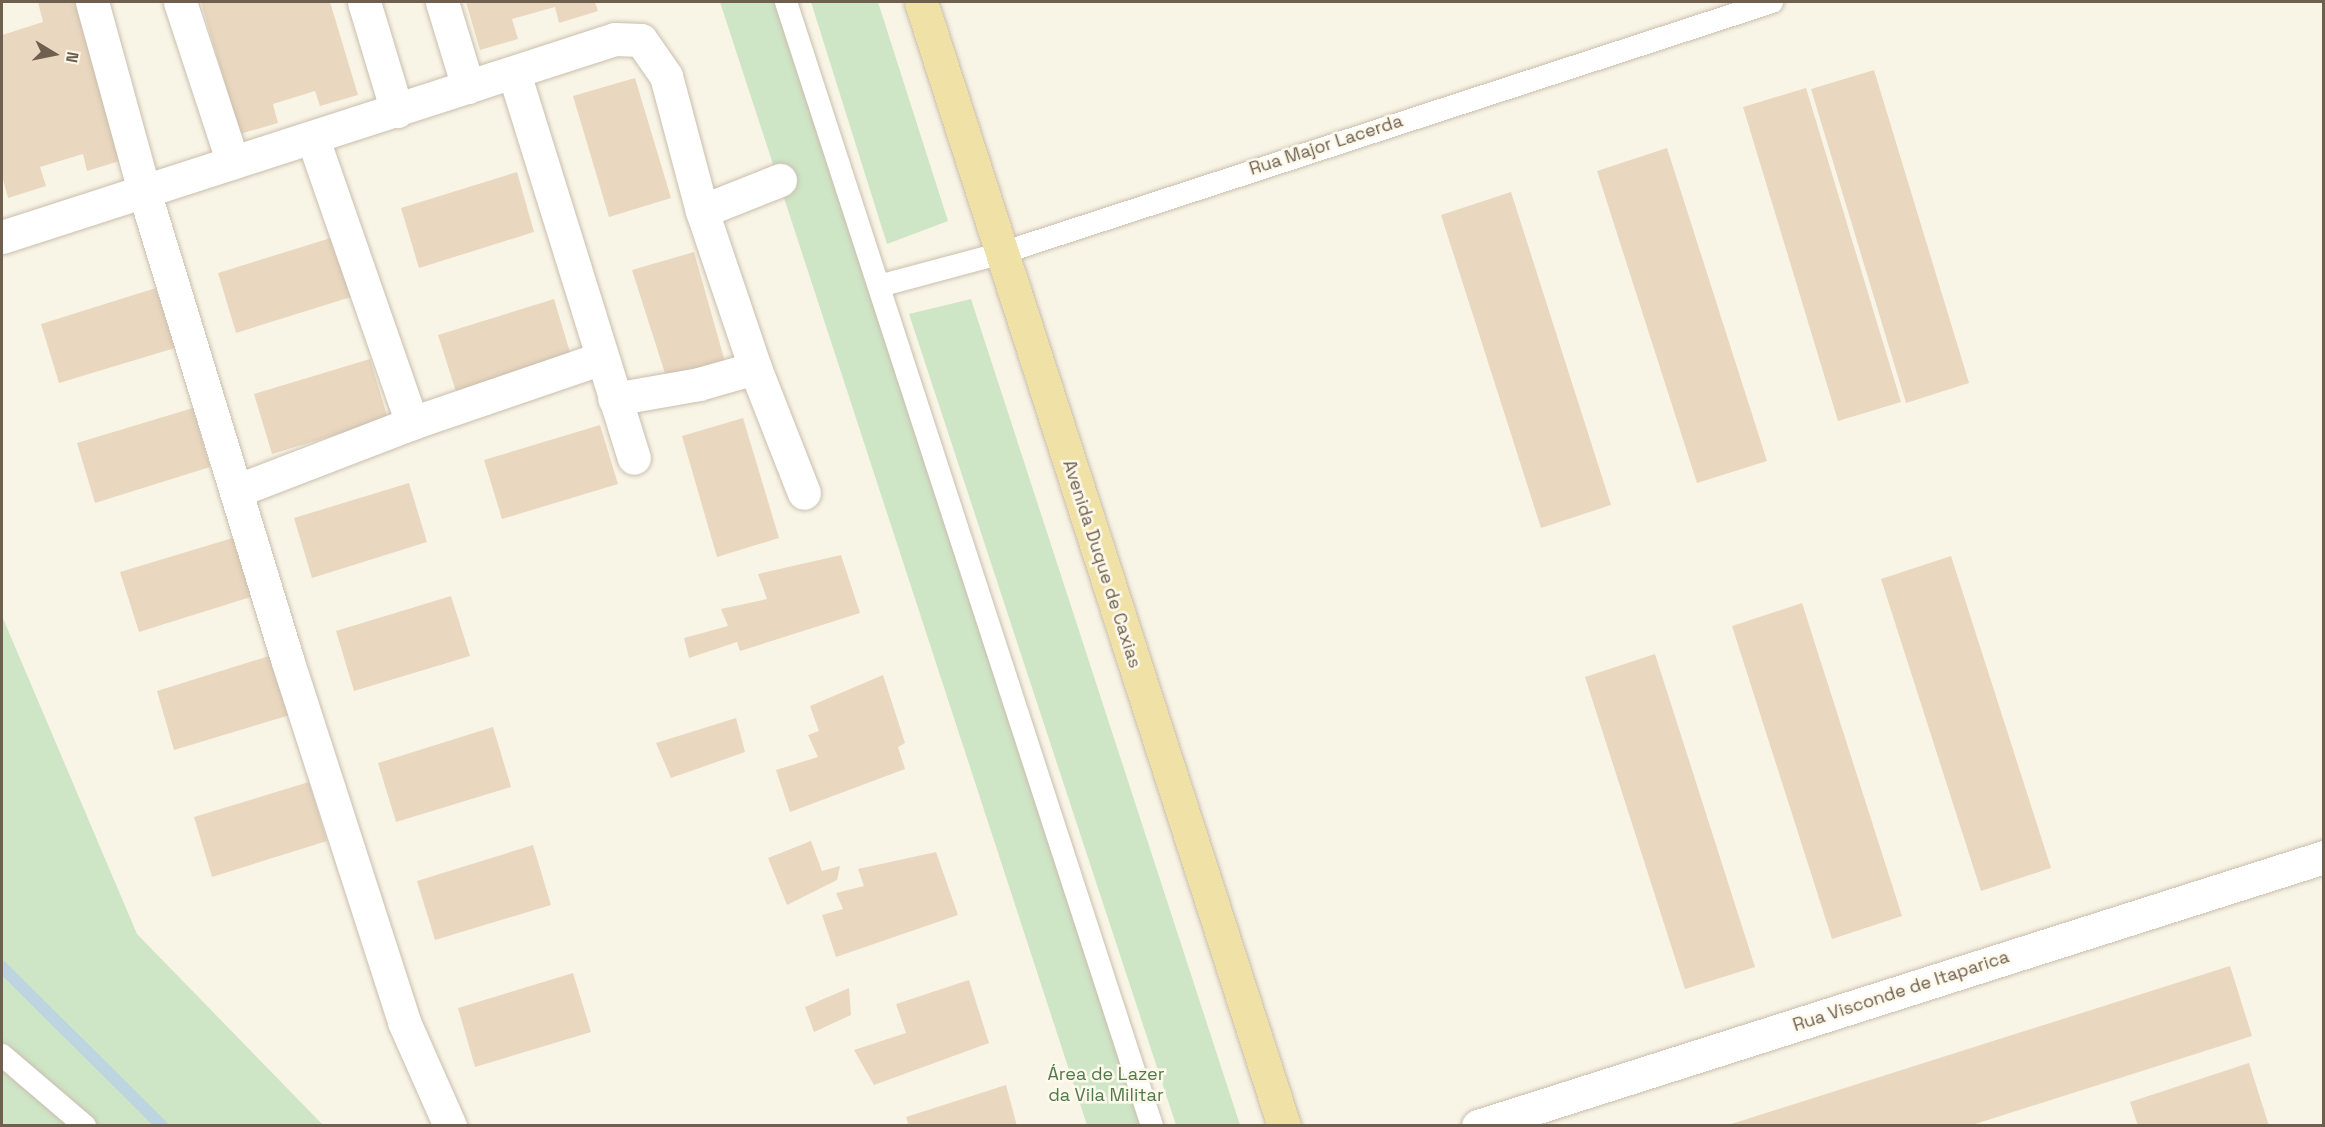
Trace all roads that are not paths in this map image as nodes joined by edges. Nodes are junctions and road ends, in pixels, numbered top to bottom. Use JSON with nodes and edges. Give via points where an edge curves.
{"nodes":[{"id":1,"x":92,"y":2,"type":"edge"},
{"id":2,"x":180,"y":2,"type":"edge"},
{"id":3,"x":364,"y":2,"type":"edge"},
{"id":4,"x":442,"y":2,"type":"edge"},
{"id":5,"x":786,"y":2,"type":"edge"},
{"id":6,"x":921,"y":2,"type":"edge"},
{"id":7,"x":1772,"y":2,"type":"edge"},
{"id":8,"x":514,"y":73,"type":"junction"},
{"id":9,"x":468,"y":87,"type":"junction"},
{"id":10,"x":397,"y":111,"type":"junction"},
{"id":11,"x":313,"y":139,"type":"junction"},
{"id":12,"x":233,"y":163,"type":"junction"},
{"id":13,"x":780,"y":180,"type":"dead end"},
{"id":14,"x":144,"y":191,"type":"junction"},
{"id":15,"x":702,"y":210,"type":"junction"},
{"id":16,"x":2,"y":237,"type":"edge"},
{"id":17,"x":1002,"y":253,"type":"junction"},
{"id":18,"x":879,"y":286,"type":"junction"},
{"id":19,"x":602,"y":358,"type":"junction"},
{"id":20,"x":755,"y":368,"type":"junction"},
{"id":21,"x":615,"y":399,"type":"junction"},
{"id":22,"x":412,"y":423,"type":"junction"},
{"id":23,"x":634,"y":458,"type":"dead end"},
{"id":24,"x":236,"y":491,"type":"junction"},
{"id":25,"x":804,"y":493,"type":"dead end"},
{"id":26,"x":2324,"y":857,"type":"edge"},
{"id":27,"x":2,"y":1055,"type":"edge"},
{"id":28,"x":79,"y":1122,"type":"edge"},
{"id":29,"x":450,"y":1125,"type":"edge"},
{"id":30,"x":1152,"y":1125,"type":"edge"},
{"id":31,"x":1284,"y":1125,"type":"edge"},
{"id":32,"x":1478,"y":1125,"type":"edge"}],
"edges":[{"from":1,"to":14,"type":"street"},
{"from":2,"to":12,"type":"street"},
{"from":3,"to":10,"type":"street"},
{"from":4,"to":9,"type":"street"},
{"from":5,"to":18,"type":"lane"},
{"from":6,"to":17,"type":"main road","name":"Avenida Duque de Caxias"},
{"from":7,"to":17,"type":"lane","name":"Rua Major Lacerda"},
{"from":8,"to":9,"type":"street"},
{"from":8,"to":15,"type":"street","via":[[615,39],[641,40],[666,76]]},
{"from":8,"to":19,"type":"street"},
{"from":9,"to":10,"type":"street"},
{"from":10,"to":11,"type":"street"},
{"from":11,"to":12,"type":"street"},
{"from":11,"to":22,"type":"street"},
{"from":12,"to":14,"type":"street"},
{"from":13,"to":15,"type":"street"},
{"from":14,"to":16,"type":"street"},
{"from":14,"to":24,"type":"street"},
{"from":15,"to":20,"type":"street"},
{"from":17,"to":18,"type":"lane","name":"Rua Major Lacerda"},
{"from":17,"to":31,"type":"main road","name":"Avenida Duque de Caxias"},
{"from":18,"to":30,"type":"lane"},
{"from":19,"to":21,"type":"street"},
{"from":19,"to":22,"type":"street"},
{"from":20,"to":21,"type":"street","via":[[699,384]]},
{"from":20,"to":25,"type":"street"},
{"from":21,"to":23,"type":"street"},
{"from":22,"to":24,"type":"street"},
{"from":24,"to":29,"type":"street","via":[[404,1023]]},
{"from":26,"to":32,"type":"street","name":"Rua Visconde de Itaparica"},
{"from":27,"to":28,"type":"lane"}]}
